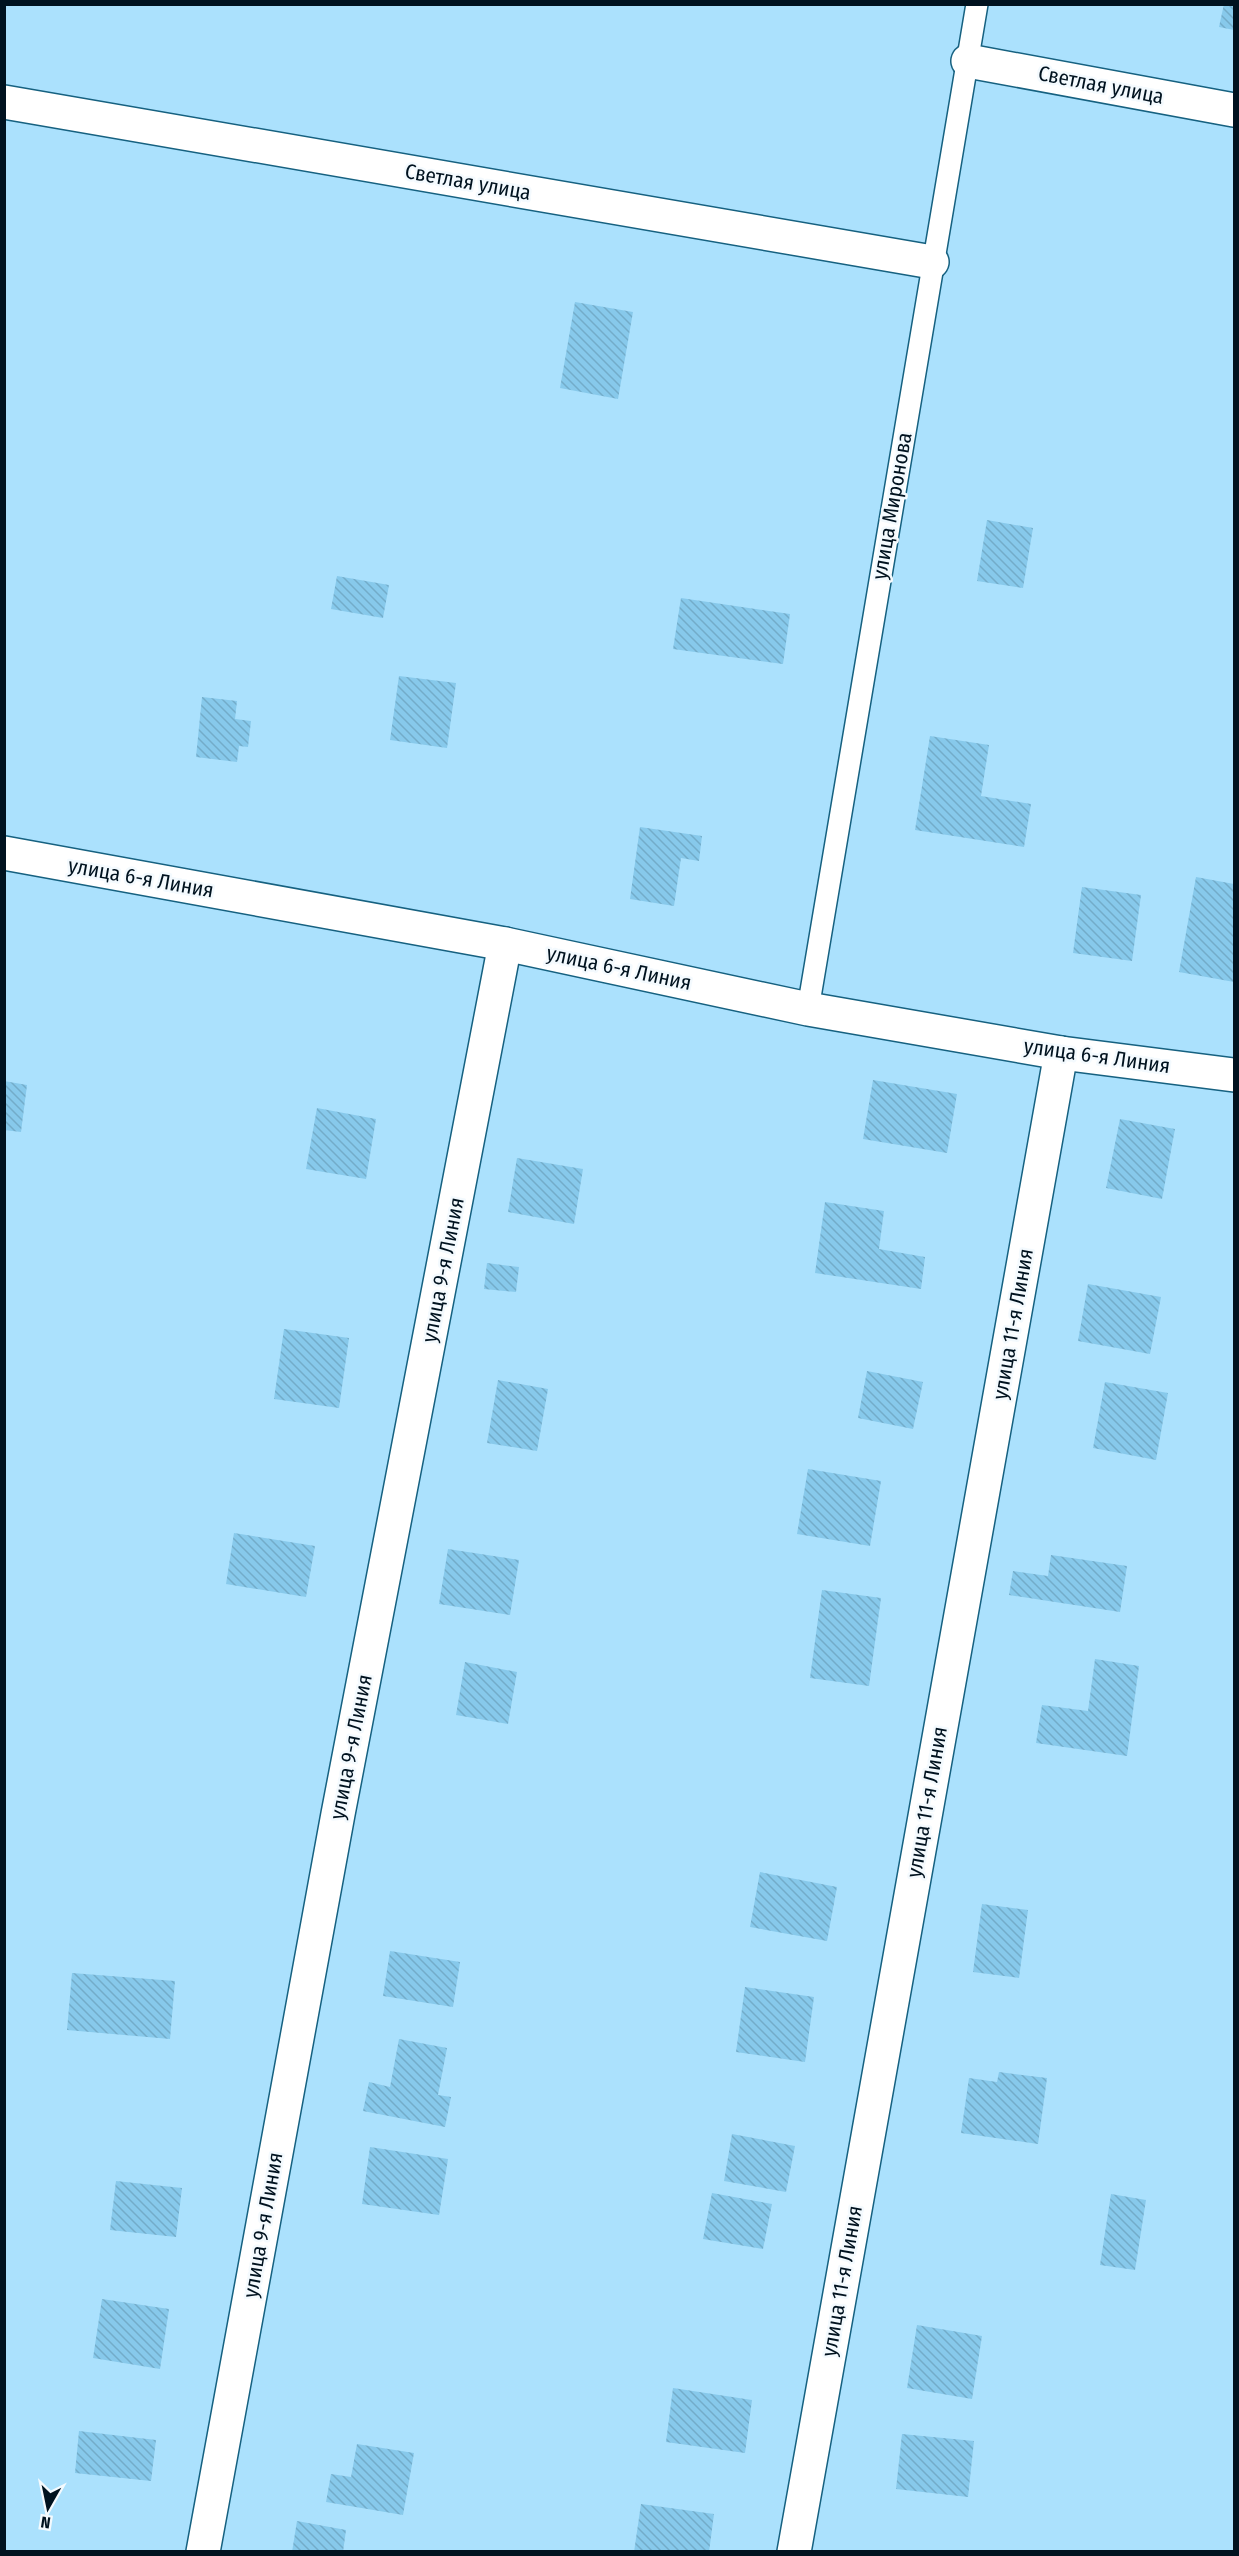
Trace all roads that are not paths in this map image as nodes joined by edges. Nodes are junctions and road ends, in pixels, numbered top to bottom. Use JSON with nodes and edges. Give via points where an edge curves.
{"nodes":[{"id":1,"x":977,"y":4,"type":"edge"},
{"id":2,"x":968,"y":61,"type":"junction"},
{"id":3,"x":4,"y":102,"type":"edge"},
{"id":4,"x":1234,"y":110,"type":"edge"},
{"id":5,"x":933,"y":262,"type":"junction"},
{"id":6,"x":4,"y":853,"type":"edge"},
{"id":7,"x":505,"y":944,"type":"junction"},
{"id":8,"x":807,"y":1008,"type":"junction"},
{"id":9,"x":1061,"y":1053,"type":"junction"},
{"id":10,"x":1234,"y":1075,"type":"edge"},
{"id":11,"x":202,"y":2552,"type":"edge"},
{"id":12,"x":794,"y":2552,"type":"edge"}],
"edges":[{"from":1,"to":2,"type":"lane","name":"улица Миронова"},
{"from":2,"to":4,"type":"street","name":"Светлая улица"},
{"from":2,"to":5,"type":"lane","name":"улица Миронова"},
{"from":3,"to":5,"type":"street","name":"Светлая улица"},
{"from":5,"to":8,"type":"lane","name":"улица Миронова"},
{"from":6,"to":7,"type":"street","name":"улица 6-я Линия"},
{"from":7,"to":8,"type":"street","name":"улица 6-я Линия"},
{"from":7,"to":11,"type":"street","name":"улица 9-я Линия","via":[[338,1814]]},
{"from":8,"to":9,"type":"street","name":"улица 6-я Линия"},
{"from":9,"to":10,"type":"street","name":"улица 6-я Линия"},
{"from":9,"to":12,"type":"street","name":"улица 11-я Линия"}]}
